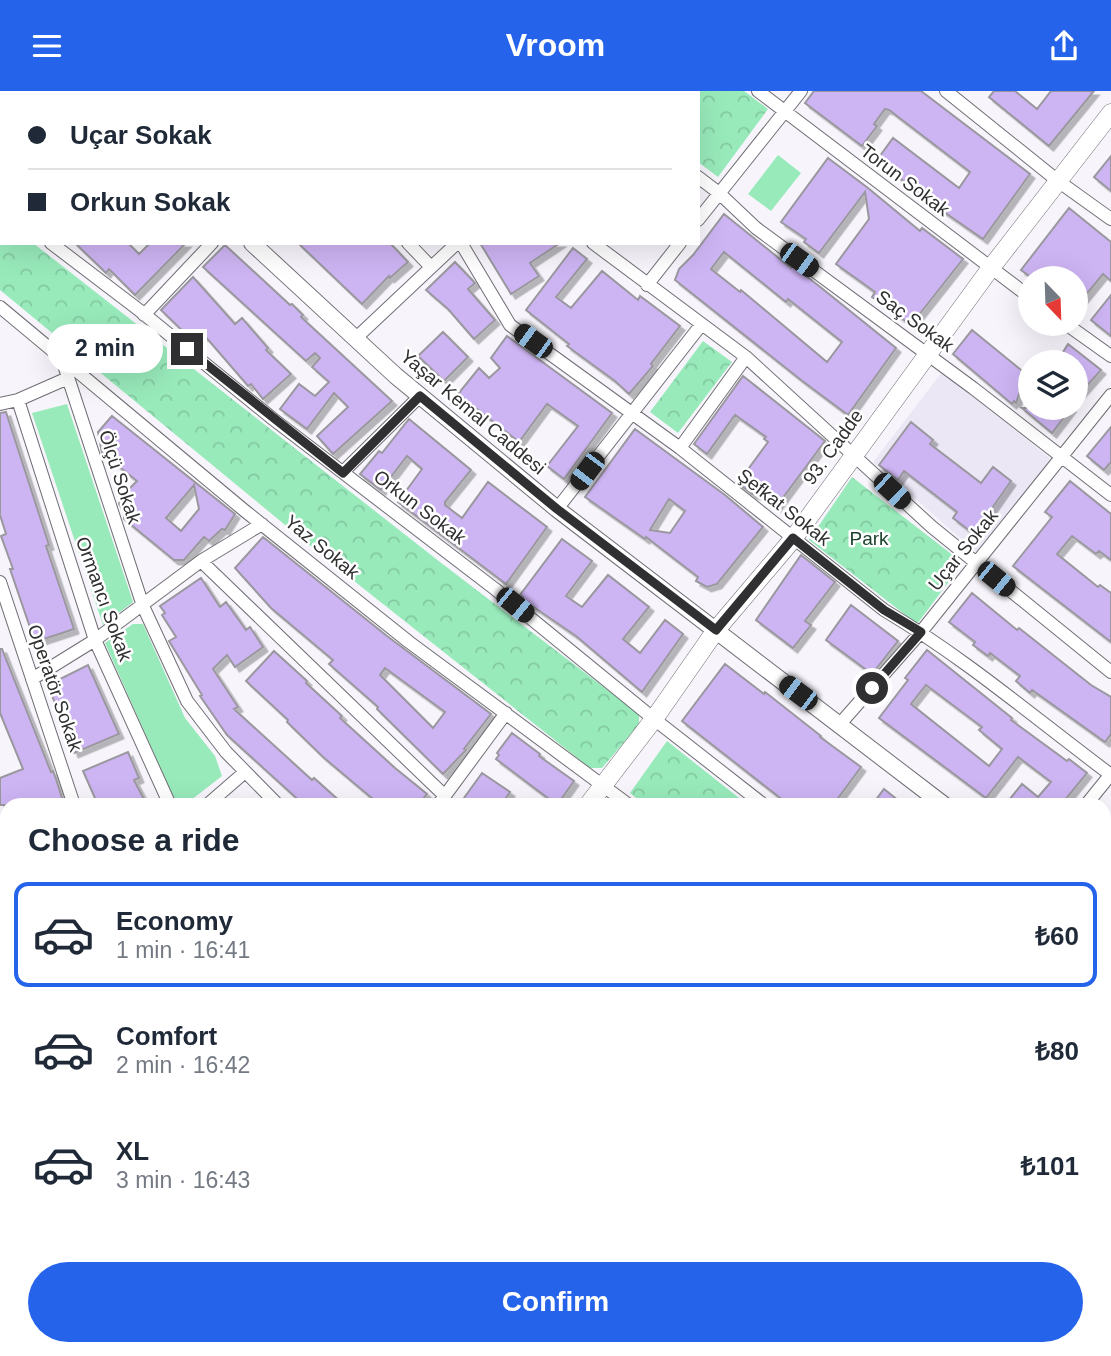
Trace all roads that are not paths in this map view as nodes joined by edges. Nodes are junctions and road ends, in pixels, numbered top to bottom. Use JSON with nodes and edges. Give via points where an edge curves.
{"nodes":[{"id":1,"x":758,"y":91,"type":"edge"},
{"id":2,"x":801,"y":91,"type":"edge"},
{"id":3,"x":946,"y":91,"type":"edge"},
{"id":4,"x":962,"y":96,"type":"edge"},
{"id":5,"x":785,"y":112,"type":"junction"},
{"id":6,"x":1111,"y":113,"type":"edge"},
{"id":7,"x":700,"y":179,"type":"edge"},
{"id":8,"x":1058,"y":181,"type":"junction"},
{"id":9,"x":719,"y":193,"type":"junction"},
{"id":10,"x":700,"y":217,"type":"edge"},
{"id":11,"x":1111,"y":219,"type":"edge"},
{"id":12,"x":54,"y":245,"type":"edge"},
{"id":13,"x":210,"y":245,"type":"edge"},
{"id":14,"x":254,"y":245,"type":"edge"},
{"id":15,"x":410,"y":245,"type":"edge"},
{"id":16,"x":457,"y":245,"type":"edge"},
{"id":17,"x":460,"y":245,"type":"edge"},
{"id":18,"x":596,"y":245,"type":"edge"},
{"id":19,"x":678,"y":245,"type":"edge"},
{"id":20,"x":431,"y":267,"type":"junction"},
{"id":21,"x":990,"y":269,"type":"junction"},
{"id":22,"x":647,"y":285,"type":"junction"},
{"id":23,"x":1018,"y":289,"type":"edge"},
{"id":24,"x":0,"y":307,"type":"edge"},
{"id":25,"x":144,"y":314,"type":"junction"},
{"id":26,"x":701,"y":325,"type":"junction"},
{"id":27,"x":1083,"y":336,"type":"edge"},
{"id":28,"x":355,"y":339,"type":"junction"},
{"id":29,"x":927,"y":354,"type":"junction"},
{"id":30,"x":1111,"y":356,"type":"edge"},
{"id":31,"x":746,"y":358,"type":"junction"},
{"id":32,"x":62,"y":359,"type":"junction"},
{"id":33,"x":68,"y":378,"type":"junction"},
{"id":34,"x":1111,"y":395,"type":"edge"},
{"id":35,"x":420,"y":396,"type":"junction"},
{"id":36,"x":18,"y":400,"type":"junction"},
{"id":37,"x":0,"y":404,"type":"edge"},
{"id":38,"x":631,"y":413,"type":"junction"},
{"id":39,"x":680,"y":448,"type":"junction"},
{"id":40,"x":853,"y":454,"type":"junction"},
{"id":41,"x":1061,"y":456,"type":"junction"},
{"id":42,"x":343,"y":473,"type":"junction"},
{"id":43,"x":1111,"y":495,"type":"edge"},
{"id":44,"x":557,"y":509,"type":"junction"},
{"id":45,"x":262,"y":524,"type":"junction"},
{"id":46,"x":793,"y":538,"type":"junction"},
{"id":47,"x":201,"y":561,"type":"junction"},
{"id":48,"x":977,"y":563,"type":"junction"},
{"id":49,"x":0,"y":582,"type":"edge"},
{"id":50,"x":143,"y":606,"type":"junction"},
{"id":51,"x":716,"y":630,"type":"junction"},
{"id":52,"x":921,"y":632,"type":"junction"},
{"id":53,"x":95,"y":640,"type":"junction"},
{"id":54,"x":1111,"y":672,"type":"edge"},
{"id":55,"x":32,"y":679,"type":"junction"},
{"id":56,"x":506,"y":713,"type":"junction"},
{"id":57,"x":654,"y":719,"type":"junction"},
{"id":58,"x":839,"y":725,"type":"junction"},
{"id":59,"x":244,"y":772,"type":"junction"},
{"id":60,"x":1111,"y":775,"type":"edge"},
{"id":61,"x":603,"y":786,"type":"junction"},
{"id":62,"x":72,"y":798,"type":"edge"},
{"id":63,"x":167,"y":798,"type":"edge"},
{"id":64,"x":215,"y":798,"type":"edge"},
{"id":65,"x":271,"y":798,"type":"edge"},
{"id":66,"x":439,"y":798,"type":"edge"},
{"id":67,"x":442,"y":798,"type":"edge"},
{"id":68,"x":594,"y":798,"type":"edge"},
{"id":69,"x":619,"y":798,"type":"edge"},
{"id":70,"x":755,"y":798,"type":"edge"},
{"id":71,"x":934,"y":798,"type":"edge"},
{"id":72,"x":1092,"y":798,"type":"edge"}],
"edges":[{"from":1,"to":5,"type":"street","name":"Torun Sokak"},
{"from":2,"to":5,"type":"street"},
{"from":3,"to":4,"type":"street"},
{"from":4,"to":8,"type":"street"},
{"from":5,"to":9,"type":"street"},
{"from":5,"to":21,"type":"street","name":"Torun Sokak"},
{"from":6,"to":8,"type":"main road","name":"93. Cadde"},
{"from":7,"to":9,"type":"street","name":"Saç Sokak"},
{"from":8,"to":11,"type":"street"},
{"from":8,"to":21,"type":"main road","name":"93. Cadde"},
{"from":9,"to":10,"type":"street"},
{"from":9,"to":29,"type":"street","name":"Saç Sokak","via":[[757,228]]},
{"from":12,"to":25,"type":"street","name":"Orkun Sokak"},
{"from":13,"to":25,"type":"street"},
{"from":14,"to":28,"type":"street","name":"Yaşar Kemal Caddesi"},
{"from":15,"to":20,"type":"street"},
{"from":16,"to":20,"type":"street"},
{"from":17,"to":38,"type":"street","name":"Şefkat Sokak","via":[[510,325]]},
{"from":18,"to":22,"type":"street"},
{"from":19,"to":22,"type":"street"},
{"from":20,"to":28,"type":"street"},
{"from":21,"to":23,"type":"street","name":"Torun Sokak"},
{"from":21,"to":29,"type":"main road","name":"93. Cadde"},
{"from":22,"to":26,"type":"street"},
{"from":24,"to":32,"type":"street","name":"Yaz Sokak"},
{"from":25,"to":42,"type":"street","name":"Orkun Sokak"},
{"from":26,"to":31,"type":"street"},
{"from":26,"to":38,"type":"street"},
{"from":27,"to":30,"type":"street"},
{"from":28,"to":35,"type":"street","name":"Yaşar Kemal Caddesi"},
{"from":29,"to":40,"type":"main road","name":"93. Cadde"},
{"from":29,"to":41,"type":"street","name":"Saç Sokak"},
{"from":31,"to":39,"type":"street"},
{"from":31,"to":40,"type":"street"},
{"from":32,"to":33,"type":"street","name":"Ölçü Sokak"},
{"from":32,"to":45,"type":"street","name":"Yaz Sokak"},
{"from":33,"to":36,"type":"street"},
{"from":33,"to":50,"type":"street","name":"Ölçü Sokak"},
{"from":34,"to":41,"type":"street","name":"Uçar Sokak"},
{"from":35,"to":42,"type":"street"},
{"from":35,"to":44,"type":"street","name":"Yaşar Kemal Caddesi"},
{"from":36,"to":37,"type":"street"},
{"from":36,"to":53,"type":"street","name":"Ormancı Sokak"},
{"from":38,"to":39,"type":"street","name":"Şefkat Sokak"},
{"from":38,"to":44,"type":"street"},
{"from":39,"to":46,"type":"street","name":"Şefkat Sokak"},
{"from":40,"to":46,"type":"main road","name":"93. Cadde"},
{"from":40,"to":48,"type":"street"},
{"from":41,"to":43,"type":"street","name":"Saç Sokak"},
{"from":41,"to":48,"type":"street","name":"Uçar Sokak"},
{"from":42,"to":57,"type":"street","name":"Orkun Sokak"},
{"from":44,"to":51,"type":"street","name":"Yaşar Kemal Caddesi"},
{"from":45,"to":47,"type":"street"},
{"from":45,"to":56,"type":"street","name":"Yaz Sokak"},
{"from":46,"to":51,"type":"main road","name":"93. Cadde"},
{"from":46,"to":52,"type":"street","name":"Şefkat Sokak","via":[[884,610]]},
{"from":47,"to":50,"type":"street"},
{"from":47,"to":66,"type":"street"},
{"from":48,"to":52,"type":"street","name":"Uçar Sokak"},
{"from":48,"to":54,"type":"street"},
{"from":49,"to":55,"type":"street","name":"Operatör Sokak"},
{"from":50,"to":53,"type":"street"},
{"from":50,"to":59,"type":"street","name":"Ölçü Sokak","via":[[187,701]]},
{"from":51,"to":57,"type":"main road","name":"93. Cadde"},
{"from":51,"to":58,"type":"street","name":"Yaşar Kemal Caddesi"},
{"from":52,"to":58,"type":"street","name":"Uçar Sokak"},
{"from":52,"to":60,"type":"street","name":"Şefkat Sokak"},
{"from":53,"to":55,"type":"street"},
{"from":53,"to":63,"type":"street","name":"Ormancı Sokak"},
{"from":55,"to":62,"type":"street","name":"Operatör Sokak"},
{"from":56,"to":61,"type":"street","name":"Yaz Sokak"},
{"from":56,"to":67,"type":"street"},
{"from":57,"to":61,"type":"main road","name":"93. Cadde"},
{"from":57,"to":70,"type":"street","name":"Orkun Sokak"},
{"from":58,"to":71,"type":"street","name":"Yaşar Kemal Caddesi"},
{"from":59,"to":64,"type":"street"},
{"from":59,"to":65,"type":"street","name":"Ölçü Sokak"},
{"from":60,"to":72,"type":"street"},
{"from":61,"to":68,"type":"main road","name":"93. Cadde"},
{"from":61,"to":69,"type":"street","name":"Yaz Sokak"}]}
